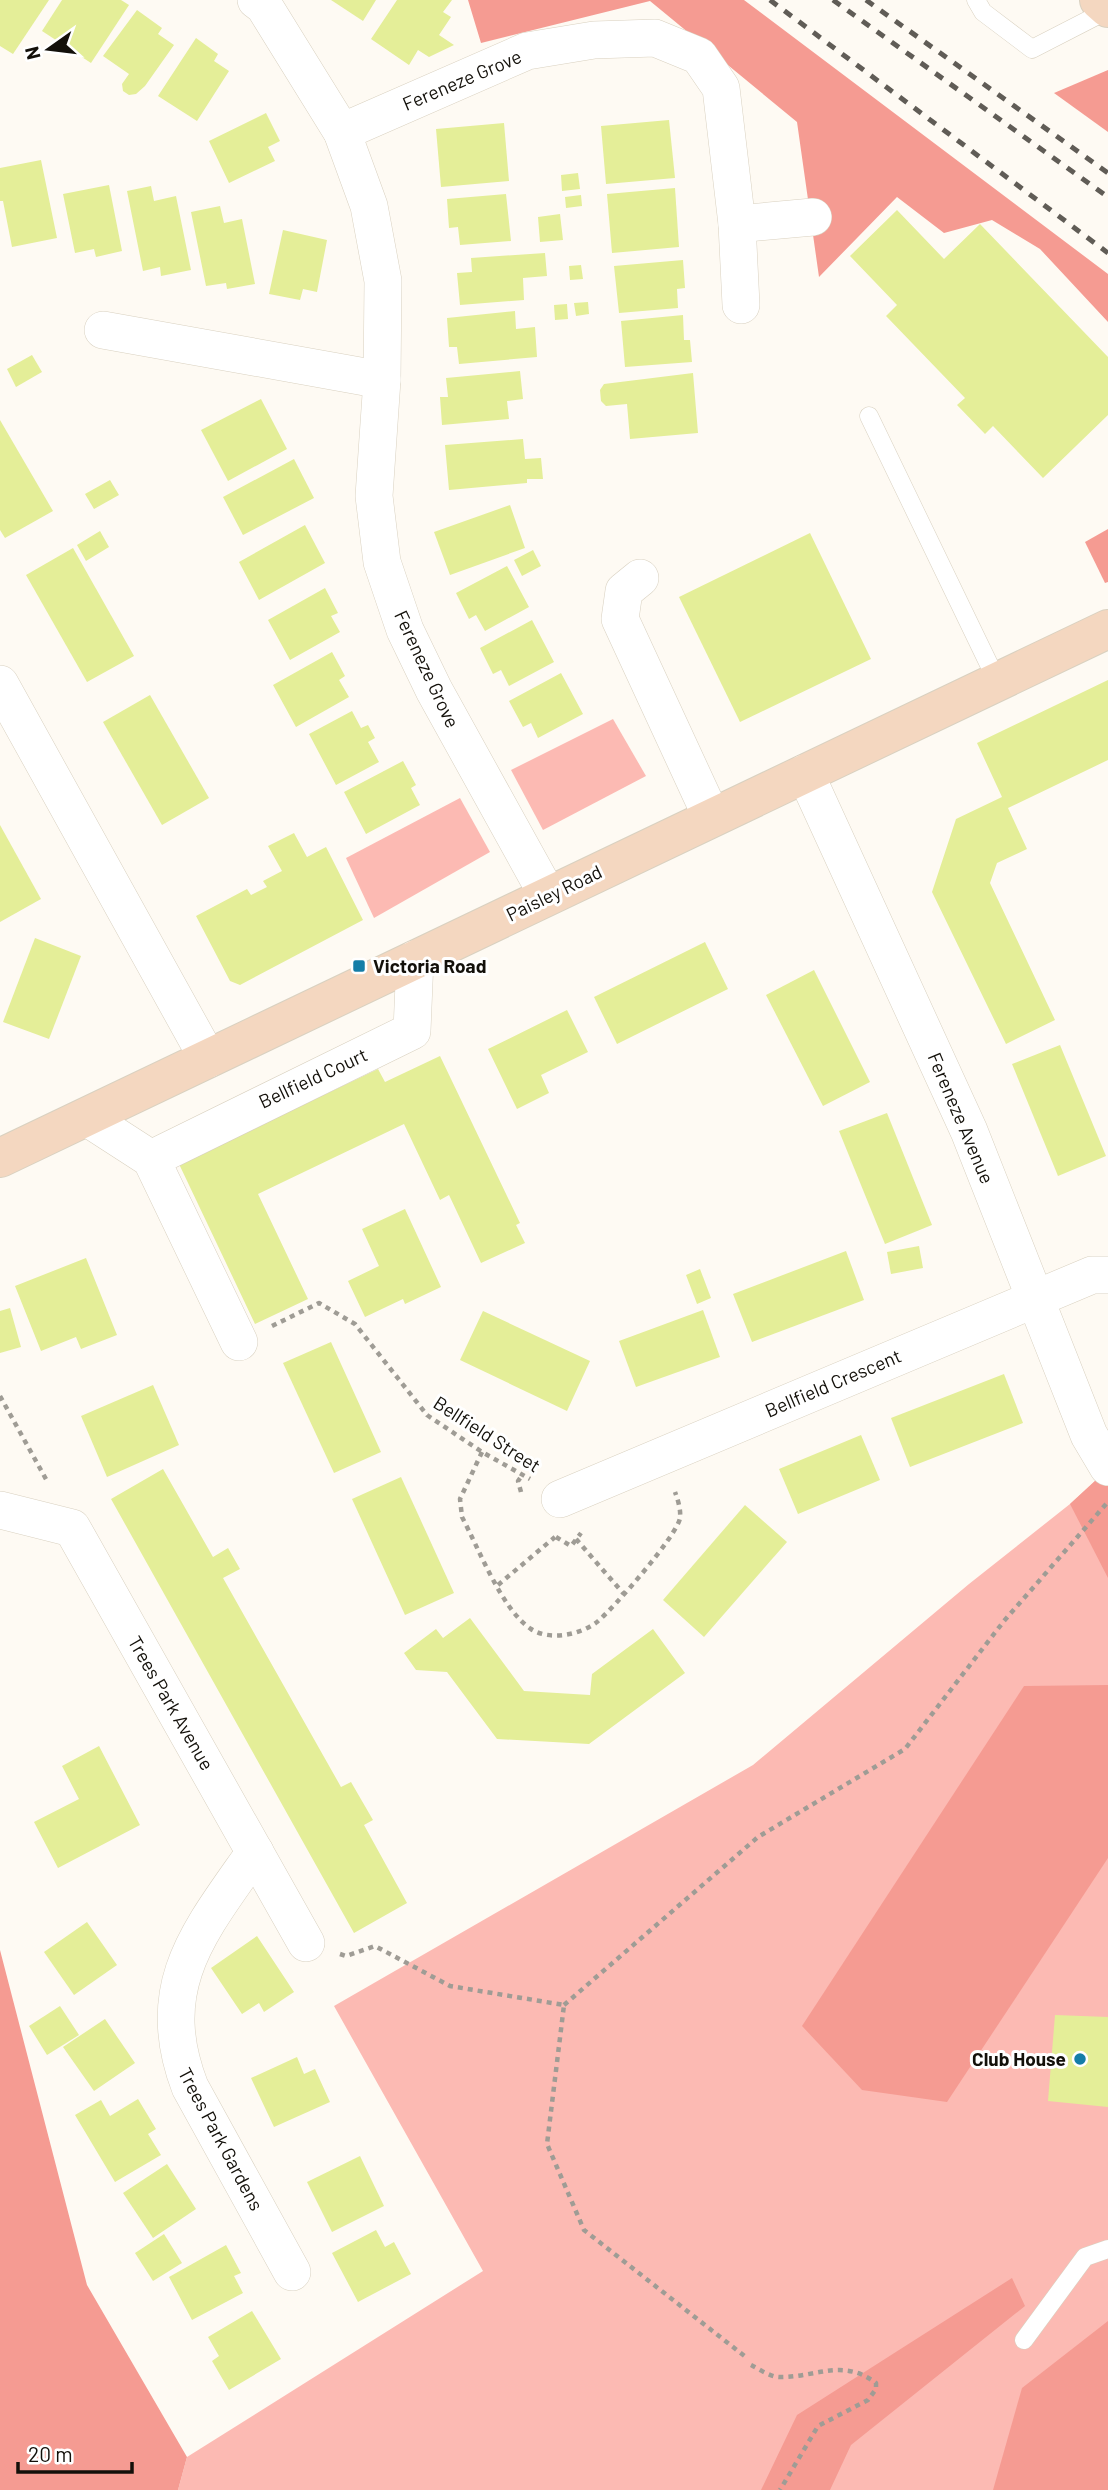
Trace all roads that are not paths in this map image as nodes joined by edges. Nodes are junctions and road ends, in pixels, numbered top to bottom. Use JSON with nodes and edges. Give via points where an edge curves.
{"nodes":[{"id":1,"x":256,"y":0,"type":"edge"},
{"id":2,"x":976,"y":0,"type":"edge"},
{"id":3,"x":1099,"y":0,"type":"edge"},
{"id":4,"x":1108,"y":9,"type":"edge"},
{"id":5,"x":342,"y":132,"type":"junction"},
{"id":6,"x":813,"y":217,"type":"dead end"},
{"id":7,"x":737,"y":224,"type":"junction"},
{"id":8,"x":741,"y":305,"type":"dead end"},
{"id":9,"x":103,"y":330,"type":"dead end"},
{"id":10,"x":382,"y":380,"type":"junction"},
{"id":11,"x":869,"y":416,"type":"dead end"},
{"id":12,"x":640,"y":578,"type":"dead end"},
{"id":13,"x":1108,"y":629,"type":"edge"},
{"id":14,"x":997,"y":681,"type":"junction"},
{"id":15,"x":0,"y":684,"type":"edge"},
{"id":16,"x":805,"y":773,"type":"junction"},
{"id":17,"x":712,"y":818,"type":"junction"},
{"id":18,"x":548,"y":896,"type":"junction"},
{"id":19,"x":415,"y":959,"type":"junction"},
{"id":20,"x":208,"y":1059,"type":"junction"},
{"id":21,"x":86,"y":1117,"type":"junction"},
{"id":22,"x":0,"y":1158,"type":"edge"},
{"id":23,"x":151,"y":1159,"type":"junction"},
{"id":24,"x":1108,"y":1275,"type":"edge"},
{"id":25,"x":1035,"y":1298,"type":"junction"},
{"id":26,"x":239,"y":1342,"type":"road end"},
{"id":27,"x":1108,"y":1467,"type":"edge"},
{"id":28,"x":560,"y":1499,"type":"road end"},
{"id":29,"x":0,"y":1510,"type":"edge"},
{"id":30,"x":255,"y":1852,"type":"junction"},
{"id":31,"x":306,"y":1943,"type":"road end"},
{"id":32,"x":1108,"y":2249,"type":"edge"},
{"id":33,"x":292,"y":2272,"type":"dead end"},
{"id":34,"x":1024,"y":2340,"type":"dead end"}],
"edges":[{"from":1,"to":5,"type":"street","name":"Fereneze Grove"},
{"from":2,"to":4,"type":"lane","via":[[983,12],[1032,49]]},
{"from":3,"to":4,"type":"main road"},
{"from":5,"to":7,"type":"street","name":"Fereneze Grove","via":[[527,51],[594,40],[655,38],[699,56],[721,88]]},
{"from":5,"to":10,"type":"street","name":"Fereneze Grove","via":[[369,206],[383,281]]},
{"from":6,"to":7,"type":"street"},
{"from":7,"to":8,"type":"street","name":"Fereneze Grove"},
{"from":9,"to":10,"type":"street"},
{"from":10,"to":18,"type":"street","name":"Fereneze Grove","via":[[374,496],[382,562],[405,630],[434,690]]},
{"from":11,"to":14,"type":"lane"},
{"from":12,"to":17,"type":"street","via":[[624,591],[620,619]]},
{"from":13,"to":14,"type":"main road","name":"Paisley Road"},
{"from":14,"to":16,"type":"main road","name":"Paisley Road"},
{"from":15,"to":20,"type":"street"},
{"from":16,"to":17,"type":"main road","name":"Paisley Road"},
{"from":16,"to":25,"type":"street","name":"Fereneze Avenue","via":[[969,1131]]},
{"from":17,"to":18,"type":"main road","name":"Paisley Road"},
{"from":18,"to":19,"type":"main road","name":"Paisley Road"},
{"from":19,"to":20,"type":"main road","name":"Paisley Road"},
{"from":19,"to":23,"type":"street","name":"Bellfield Court","via":[[412,1031]]},
{"from":20,"to":21,"type":"main road","name":"Paisley Road"},
{"from":21,"to":22,"type":"main road","name":"Paisley Road"},
{"from":21,"to":23,"type":"street"},
{"from":23,"to":26,"type":"street"},
{"from":24,"to":25,"type":"street","name":"Bellfield Crescent","via":[[1092,1275]]},
{"from":25,"to":27,"type":"street","name":"Fereneze Avenue","via":[[1089,1435]]},
{"from":25,"to":28,"type":"street","name":"Bellfield Crescent"},
{"from":29,"to":30,"type":"street","name":"Trees Park Avenue","via":[[72,1528]]},
{"from":30,"to":31,"type":"street","name":"Trees Park Avenue"},
{"from":30,"to":33,"type":"street","name":"Trees Park Gardens","via":[[189,1952],[179,1985],[176,2035],[178,2057],[190,2087]]},
{"from":32,"to":34,"type":"lane","via":[[1085,2257]]}]}
